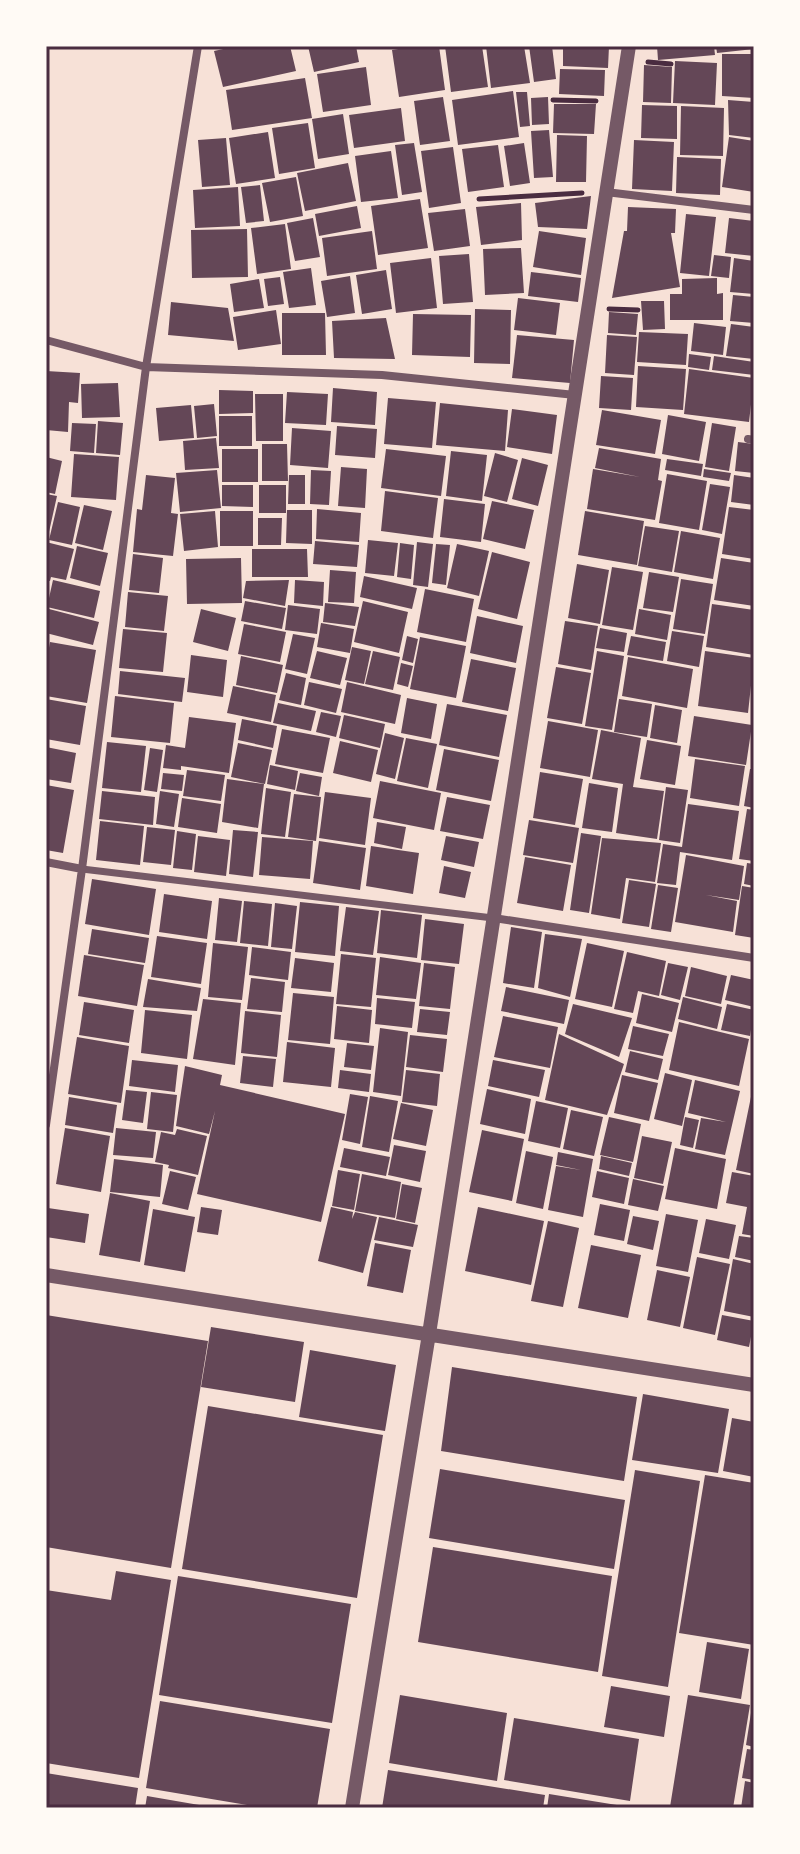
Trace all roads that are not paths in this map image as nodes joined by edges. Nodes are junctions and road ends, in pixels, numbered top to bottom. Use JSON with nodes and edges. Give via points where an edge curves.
{"nodes":[{"id":1,"x":198,"y":46,"type":"edge"},
{"id":2,"x":629,"y":46,"type":"edge"},
{"id":3,"x":606,"y":192,"type":"junction"},
{"id":4,"x":754,"y":210,"type":"edge"},
{"id":5,"x":46,"y":340,"type":"edge"},
{"id":6,"x":146,"y":367,"type":"junction"},
{"id":7,"x":575,"y":395,"type":"junction"},
{"id":8,"x":46,"y":862,"type":"edge"},
{"id":9,"x":82,"y":869,"type":"junction"},
{"id":10,"x":494,"y":918,"type":"junction"},
{"id":11,"x":754,"y":958,"type":"edge"},
{"id":12,"x":46,"y":1125,"type":"edge"},
{"id":13,"x":46,"y":1275,"type":"edge"},
{"id":14,"x":429,"y":1334,"type":"junction"},
{"id":15,"x":754,"y":1385,"type":"edge"},
{"id":16,"x":352,"y":1808,"type":"edge"}],
"edges":[{"from":1,"to":6,"type":"street"},
{"from":2,"to":3,"type":"street"},
{"from":3,"to":4,"type":"street"},
{"from":3,"to":7,"type":"street"},
{"from":5,"to":6,"type":"street"},
{"from":6,"to":7,"type":"street","via":[[382,375]]},
{"from":6,"to":9,"type":"street"},
{"from":7,"to":10,"type":"street"},
{"from":8,"to":9,"type":"street"},
{"from":9,"to":10,"type":"street"},
{"from":9,"to":12,"type":"street"},
{"from":10,"to":11,"type":"street"},
{"from":10,"to":14,"type":"street"},
{"from":13,"to":14,"type":"street"},
{"from":14,"to":15,"type":"street"},
{"from":14,"to":16,"type":"street"}]}
